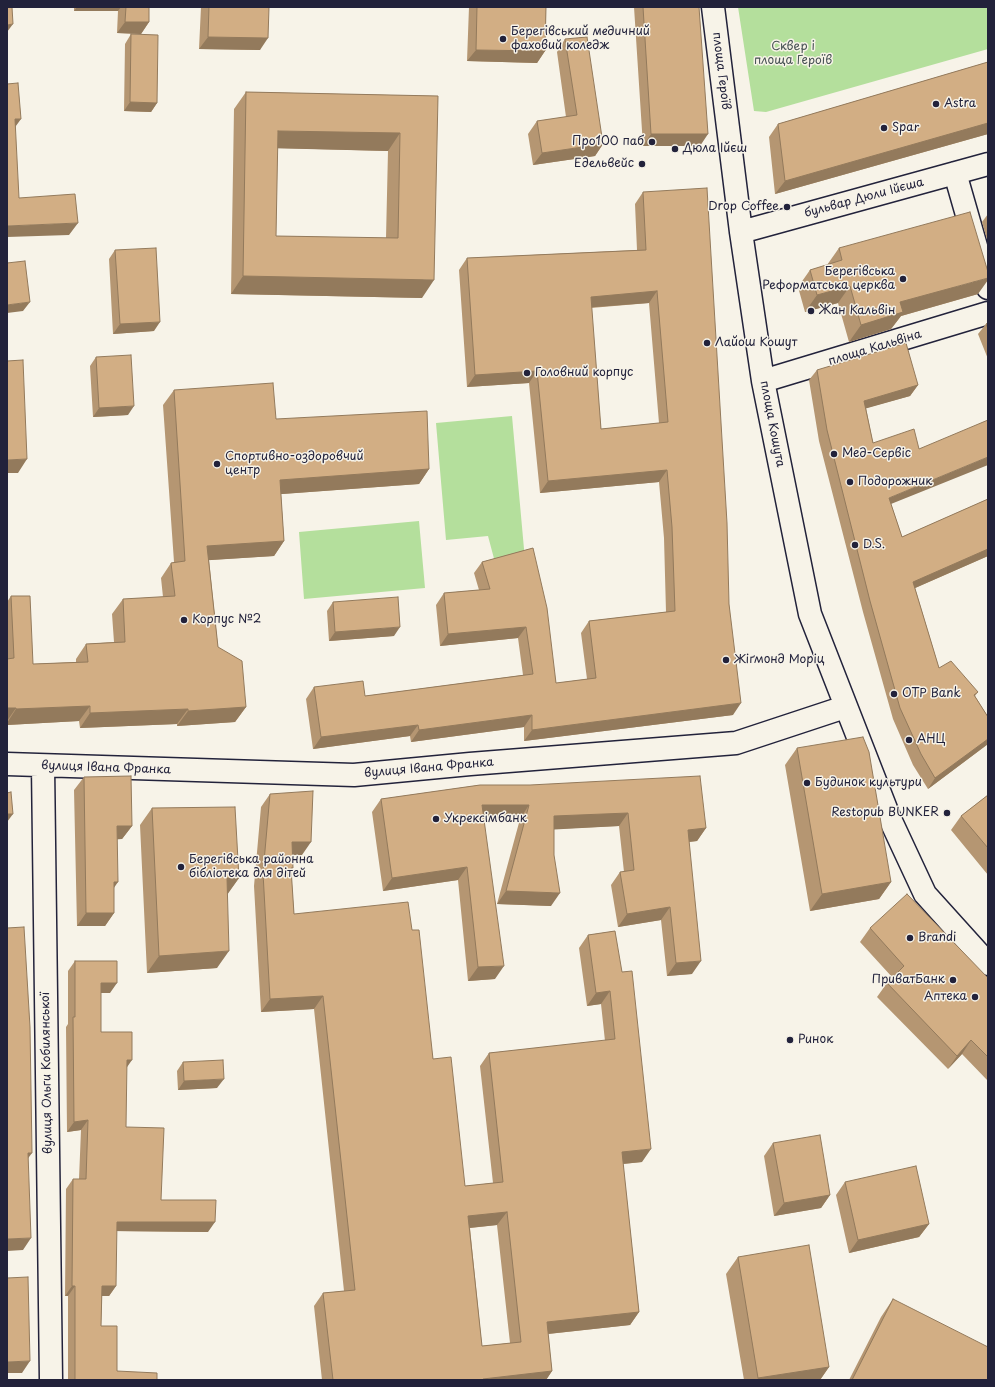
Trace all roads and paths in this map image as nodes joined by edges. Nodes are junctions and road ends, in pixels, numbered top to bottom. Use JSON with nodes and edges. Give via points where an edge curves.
{"nodes":[{"id":1,"x":713,"y":7,"type":"edge"},
{"id":2,"x":728,"y":135,"type":"joint"},
{"id":3,"x":988,"y":164,"type":"edge"},
{"id":4,"x":955,"y":173,"type":"junction"},
{"id":5,"x":740,"y":232,"type":"junction"},
{"id":6,"x":988,"y":288,"type":"edge"},
{"id":7,"x":988,"y":313,"type":"edge"},
{"id":8,"x":763,"y":381,"type":"junction"},
{"id":9,"x":845,"y":707,"type":"junction"},
{"id":10,"x":7,"y":764,"type":"edge"},
{"id":11,"x":43,"y":766,"type":"junction"},
{"id":12,"x":988,"y":964,"type":"edge"},
{"id":13,"x":51,"y":1380,"type":"edge"}],
"edges":[{"from":1,"to":2,"type":"street","name":"площа Героїв"},
{"from":2,"to":5,"type":"street","name":"площа Кошута"},
{"from":3,"to":4,"type":"street","name":"бульвар Дюли Ійєша"},
{"from":4,"to":5,"type":"street","name":"бульвар Дюли Ійєша"},
{"from":4,"to":6,"type":"street"},
{"from":5,"to":8,"type":"street","name":"площа Кошута"},
{"from":7,"to":8,"type":"street","name":"площа Кальвіна"},
{"from":8,"to":9,"type":"street","name":"площа Кошута","via":[[810,614]]},
{"from":9,"to":11,"type":"street","name":"вулиця Івана Франка","via":[[736,743],[354,775]]},
{"from":9,"to":12,"type":"street","name":"площа Кошута","via":[[890,819],[925,894]]},
{"from":10,"to":11,"type":"street","name":"вулиця Івана Франка"},
{"from":11,"to":13,"type":"street","name":"вулиця Ольги Кобилянської"}]}
